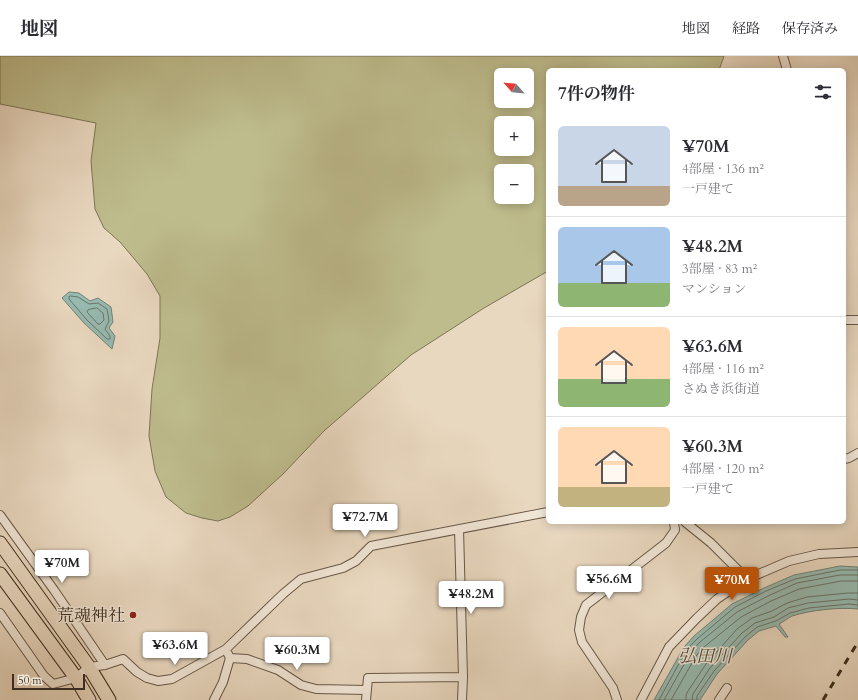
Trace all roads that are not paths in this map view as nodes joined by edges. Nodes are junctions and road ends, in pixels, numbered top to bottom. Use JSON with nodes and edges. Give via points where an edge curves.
{"nodes":[{"id":1,"x":783,"y":56,"type":"edge"},
{"id":2,"x":786,"y":68,"type":"edge"},
{"id":3,"x":846,"y":320,"type":"edge"},
{"id":4,"x":858,"y":320,"type":"edge"},
{"id":5,"x":858,"y":452,"type":"edge"},
{"id":6,"x":846,"y":459,"type":"edge"},
{"id":7,"x":546,"y":512,"type":"edge"},
{"id":8,"x":0,"y":515,"type":"edge"},
{"id":9,"x":674,"y":524,"type":"edge"},
{"id":10,"x":687,"y":524,"type":"edge"},
{"id":11,"x":459,"y":529,"type":"junction"},
{"id":12,"x":0,"y":543,"type":"edge"},
{"id":13,"x":858,"y":552,"type":"edge"},
{"id":14,"x":0,"y":574,"type":"edge"},
{"id":15,"x":747,"y":579,"type":"junction"},
{"id":16,"x":0,"y":613,"type":"edge"},
{"id":17,"x":226,"y":649,"type":"junction"},
{"id":18,"x":230,"y":658,"type":"junction"},
{"id":19,"x":105,"y":665,"type":"junction"},
{"id":20,"x":89,"y":667,"type":"junction"},
{"id":21,"x":463,"y":677,"type":"junction"},
{"id":22,"x":76,"y":678,"type":"junction"},
{"id":23,"x":727,"y":688,"type":"dead end"},
{"id":24,"x":367,"y":690,"type":"junction"},
{"id":25,"x":89,"y":700,"type":"edge"},
{"id":26,"x":109,"y":700,"type":"edge"},
{"id":27,"x":214,"y":700,"type":"edge"},
{"id":28,"x":366,"y":700,"type":"edge"},
{"id":29,"x":462,"y":700,"type":"edge"},
{"id":30,"x":618,"y":700,"type":"edge"},
{"id":31,"x":641,"y":700,"type":"edge"},
{"id":32,"x":719,"y":700,"type":"edge"}],
"edges":[{"from":1,"to":2,"type":"street"},
{"from":3,"to":4,"type":"street"},
{"from":5,"to":6,"type":"street"},
{"from":7,"to":11,"type":"street"},
{"from":8,"to":19,"type":"street"},
{"from":9,"to":30,"type":"street","via":[[675,530],[666,543],[586,605],[581,617],[579,630],[582,642],[613,688]]},
{"from":10,"to":15,"type":"street","via":[[711,543]]},
{"from":11,"to":17,"type":"street","via":[[371,546],[356,561],[343,568],[301,579]]},
{"from":11,"to":21,"type":"street"},
{"from":12,"to":20,"type":"main road"},
{"from":13,"to":15,"type":"street","via":[[819,554],[789,561]]},
{"from":14,"to":22,"type":"main road"},
{"from":15,"to":31,"type":"street","via":[[717,599],[669,647]]},
{"from":16,"to":22,"type":"street","via":[[44,676],[53,684]]},
{"from":17,"to":18,"type":"street"},
{"from":17,"to":19,"type":"street","via":[[172,679],[158,681],[137,672],[123,659]]},
{"from":18,"to":24,"type":"street","via":[[247,659],[278,670],[301,685]]},
{"from":18,"to":27,"type":"street","via":[[223,682]]},
{"from":19,"to":20,"type":"street"},
{"from":20,"to":22,"type":"street"},
{"from":20,"to":26,"type":"main road"},
{"from":21,"to":24,"type":"street","via":[[368,678]]},
{"from":21,"to":29,"type":"street"},
{"from":22,"to":25,"type":"main road"},
{"from":23,"to":32,"type":"street"},
{"from":24,"to":28,"type":"street"}]}
